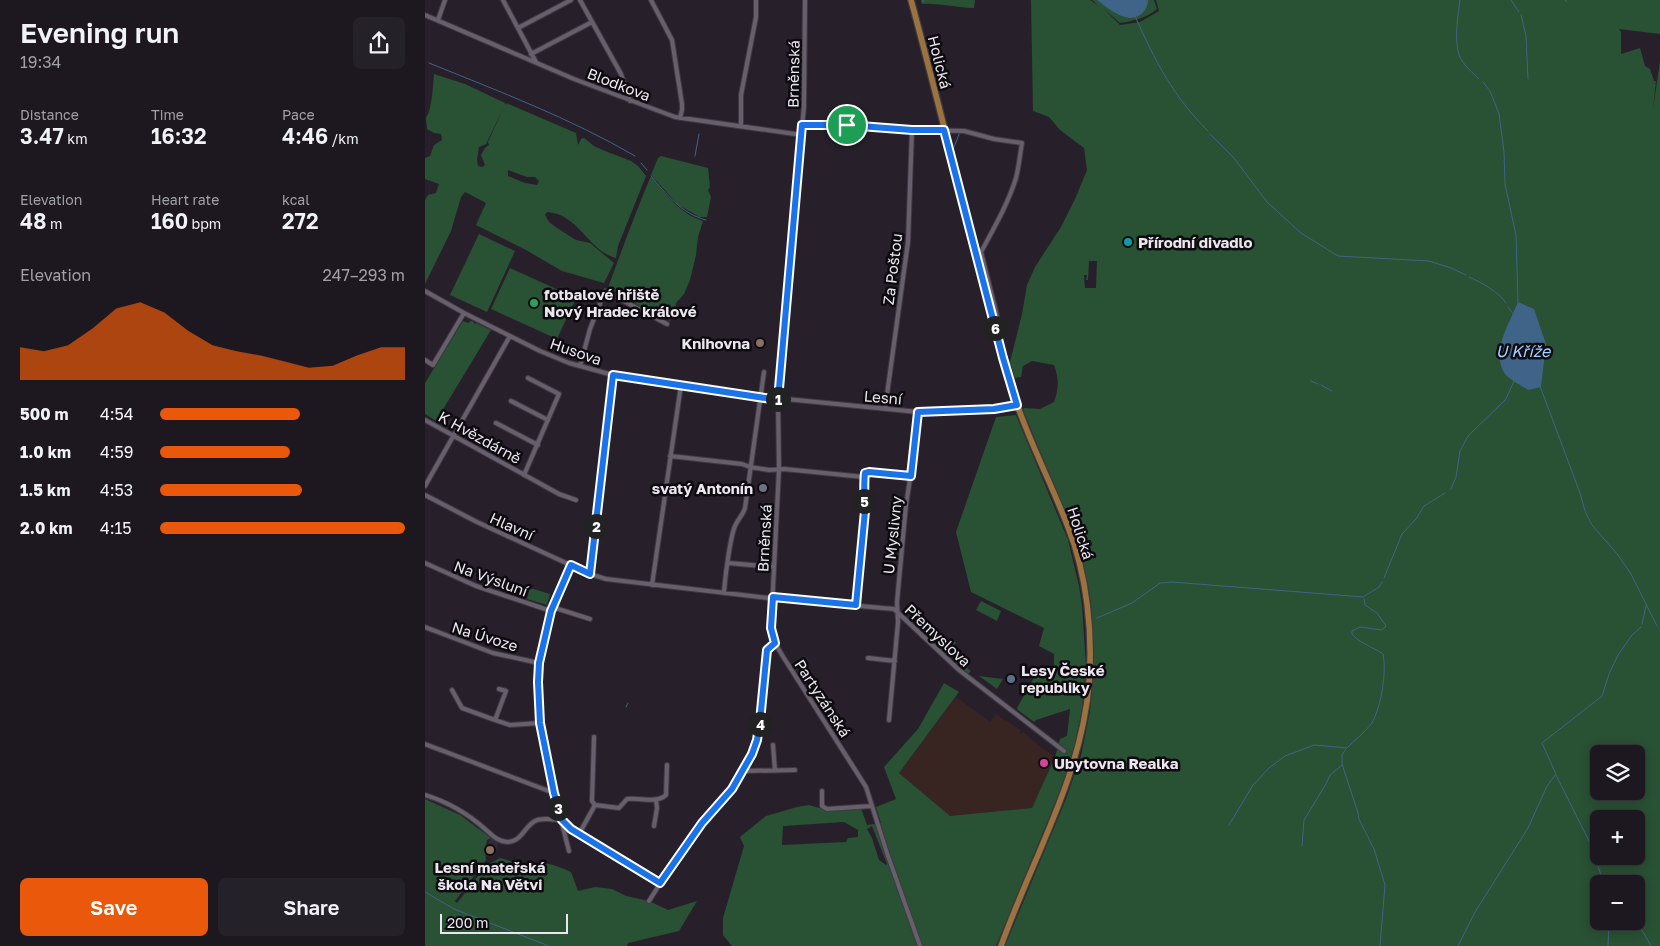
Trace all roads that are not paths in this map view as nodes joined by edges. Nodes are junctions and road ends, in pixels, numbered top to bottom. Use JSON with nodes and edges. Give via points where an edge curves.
{"nodes":[{"id":1,"x":445,"y":0,"type":"edge"},
{"id":2,"x":509,"y":0,"type":"edge"},
{"id":3,"x":571,"y":0,"type":"edge"},
{"id":4,"x":580,"y":0,"type":"edge"},
{"id":5,"x":651,"y":0,"type":"edge"},
{"id":6,"x":756,"y":0,"type":"edge"},
{"id":7,"x":805,"y":0,"type":"edge"},
{"id":8,"x":911,"y":0,"type":"edge"},
{"id":9,"x":504,"y":1,"type":"edge"},
{"id":10,"x":425,"y":15,"type":"edge"},
{"id":11,"x":438,"y":20,"type":"junction"},
{"id":12,"x":592,"y":22,"type":"junction"},
{"id":13,"x":517,"y":28,"type":"junction"},
{"id":14,"x":531,"y":54,"type":"junction"},
{"id":15,"x":536,"y":62,"type":"junction"},
{"id":16,"x":629,"y":101,"type":"junction"},
{"id":17,"x":680,"y":118,"type":"junction"},
{"id":18,"x":802,"y":125,"type":"junction"},
{"id":19,"x":741,"y":126,"type":"junction"},
{"id":20,"x":912,"y":130,"type":"junction"},
{"id":21,"x":944,"y":130,"type":"junction"},
{"id":22,"x":802,"y":135,"type":"junction"},
{"id":23,"x":425,"y":291,"type":"edge"},
{"id":24,"x":464,"y":313,"type":"junction"},
{"id":25,"x":667,"y":324,"type":"dead end"},
{"id":26,"x":995,"y":330,"type":"junction"},
{"id":27,"x":510,"y":336,"type":"junction"},
{"id":28,"x":425,"y":360,"type":"edge"},
{"id":29,"x":580,"y":366,"type":"junction"},
{"id":30,"x":764,"y":372,"type":"dead end"},
{"id":31,"x":613,"y":375,"type":"junction"},
{"id":32,"x":528,"y":378,"type":"dead end"},
{"id":33,"x":681,"y":385,"type":"junction"},
{"id":34,"x":760,"y":398,"type":"junction"},
{"id":35,"x":778,"y":400,"type":"junction"},
{"id":36,"x":511,"y":401,"type":"dead end"},
{"id":37,"x":1017,"y":405,"type":"junction"},
{"id":38,"x":885,"y":409,"type":"junction"},
{"id":39,"x":918,"y":412,"type":"junction"},
{"id":40,"x":425,"y":420,"type":"edge"},
{"id":41,"x":548,"y":420,"type":"junction"},
{"id":42,"x":496,"y":423,"type":"dead end"},
{"id":43,"x":453,"y":435,"type":"junction"},
{"id":44,"x":538,"y":445,"type":"junction"},
{"id":45,"x":670,"y":456,"type":"junction"},
{"id":46,"x":750,"y":467,"type":"junction"},
{"id":47,"x":779,"y":469,"type":"junction"},
{"id":48,"x":524,"y":475,"type":"junction"},
{"id":49,"x":911,"y":476,"type":"junction"},
{"id":50,"x":864,"y":477,"type":"junction"},
{"id":51,"x":425,"y":486,"type":"edge"},
{"id":52,"x":425,"y":495,"type":"edge"},
{"id":53,"x":576,"y":500,"type":"dead end"},
{"id":54,"x":425,"y":563,"type":"edge"},
{"id":55,"x":728,"y":563,"type":"junction"},
{"id":56,"x":571,"y":565,"type":"junction"},
{"id":57,"x":774,"y":567,"type":"junction"},
{"id":58,"x":590,"y":574,"type":"junction"},
{"id":59,"x":652,"y":585,"type":"junction"},
{"id":60,"x":725,"y":592,"type":"junction"},
{"id":61,"x":773,"y":597,"type":"junction"},
{"id":62,"x":856,"y":605,"type":"junction"},
{"id":63,"x":551,"y":609,"type":"junction"},
{"id":64,"x":899,"y":613,"type":"junction"},
{"id":65,"x":590,"y":619,"type":"dead end"},
{"id":66,"x":425,"y":627,"type":"edge"},
{"id":67,"x":775,"y":643,"type":"junction"},
{"id":68,"x":868,"y":658,"type":"dead end"},
{"id":69,"x":895,"y":661,"type":"junction"},
{"id":70,"x":539,"y":663,"type":"junction"},
{"id":71,"x":499,"y":688,"type":"dead end"},
{"id":72,"x":452,"y":690,"type":"dead end"},
{"id":73,"x":495,"y":720,"type":"junction"},
{"id":74,"x":889,"y":720,"type":"dead end"},
{"id":75,"x":540,"y":723,"type":"junction"},
{"id":76,"x":594,"y":737,"type":"dead end"},
{"id":77,"x":425,"y":744,"type":"edge"},
{"id":78,"x":773,"y":745,"type":"dead end"},
{"id":79,"x":1064,"y":751,"type":"dead end"},
{"id":80,"x":667,"y":765,"type":"dead end"},
{"id":81,"x":795,"y":770,"type":"dead end"},
{"id":82,"x":743,"y":771,"type":"junction"},
{"id":83,"x":775,"y":771,"type":"junction"},
{"id":84,"x":821,"y":791,"type":"dead end"},
{"id":85,"x":554,"y":793,"type":"junction"},
{"id":86,"x":425,"y":795,"type":"edge"},
{"id":87,"x":656,"y":800,"type":"junction"},
{"id":88,"x":595,"y":805,"type":"junction"},
{"id":89,"x":872,"y":806,"type":"junction"},
{"id":90,"x":562,"y":820,"type":"junction"},
{"id":91,"x":655,"y":826,"type":"dead end"},
{"id":92,"x":579,"y":834,"type":"junction"},
{"id":93,"x":569,"y":851,"type":"dead end"},
{"id":94,"x":660,"y":883,"type":"junction"},
{"id":95,"x":649,"y":901,"type":"dead end"},
{"id":96,"x":920,"y":946,"type":"edge"},
{"id":97,"x":1001,"y":946,"type":"edge"}],
"edges":[{"from":1,"to":11,"type":"street"},
{"from":2,"to":9,"type":"street"},
{"from":3,"to":13,"type":"street"},
{"from":4,"to":12,"type":"street"},
{"from":5,"to":17,"type":"street","via":[[672,40],[682,110]]},
{"from":6,"to":19,"type":"street","via":[[756,17],[741,95]]},
{"from":7,"to":18,"type":"street","name":"Brněnská"},
{"from":8,"to":21,"type":"main road","name":"Holická"},
{"from":9,"to":13,"type":"street"},
{"from":10,"to":11,"type":"street","name":"Blodkova"},
{"from":11,"to":15,"type":"street","name":"Blodkova"},
{"from":12,"to":14,"type":"street"},
{"from":12,"to":16,"type":"street","via":[[621,74]]},
{"from":13,"to":14,"type":"street"},
{"from":14,"to":15,"type":"street"},
{"from":15,"to":16,"type":"street","name":"Blodkova"},
{"from":16,"to":17,"type":"street","name":"Blodkova"},
{"from":17,"to":19,"type":"street","name":"Blodkova"},
{"from":18,"to":20,"type":"street"},
{"from":18,"to":22,"type":"street","name":"Brněnská"},
{"from":19,"to":22,"type":"street","name":"Blodkova"},
{"from":20,"to":21,"type":"street"},
{"from":20,"to":38,"type":"street","name":"Za Poštou","via":[[908,242]]},
{"from":21,"to":26,"type":"main road","name":"Holická"},
{"from":21,"to":26,"type":"street","via":[[1022,143],[1017,176],[981,252],[1000,328]]},
{"from":22,"to":35,"type":"street","name":"Brněnská"},
{"from":23,"to":24,"type":"street","name":"Husova"},
{"from":24,"to":27,"type":"street","name":"Husova"},
{"from":24,"to":28,"type":"street","via":[[433,365]]},
{"from":25,"to":29,"type":"street","via":[[605,291]]},
{"from":26,"to":37,"type":"main road","name":"Holická"},
{"from":27,"to":29,"type":"street","name":"Husova"},
{"from":27,"to":43,"type":"street"},
{"from":29,"to":31,"type":"street","name":"Husova"},
{"from":30,"to":34,"type":"street"},
{"from":31,"to":33,"type":"street","name":"Husova"},
{"from":31,"to":58,"type":"street"},
{"from":32,"to":41,"type":"street","name":"K Hvězdárně","via":[[559,394]]},
{"from":33,"to":34,"type":"street","name":"Husova"},
{"from":33,"to":45,"type":"street"},
{"from":34,"to":35,"type":"street","name":"Husova"},
{"from":34,"to":46,"type":"street"},
{"from":35,"to":38,"type":"street","name":"Lesní"},
{"from":35,"to":47,"type":"street","name":"Brněnská"},
{"from":36,"to":41,"type":"street"},
{"from":37,"to":39,"type":"street","name":"Lesní"},
{"from":37,"to":97,"type":"main road","name":"Holická","via":[[1072,539],[1087,604],[1090,667],[1086,710],[1075,762]]},
{"from":38,"to":39,"type":"street","name":"Lesní"},
{"from":39,"to":49,"type":"street","name":"U Myslivny"},
{"from":40,"to":43,"type":"street","name":"K Hvězdárně"},
{"from":41,"to":44,"type":"street","name":"K Hvězdárně"},
{"from":42,"to":44,"type":"street","name":"K Hvězdárně"},
{"from":43,"to":48,"type":"street","name":"K Hvězdárně"},
{"from":43,"to":51,"type":"street"},
{"from":44,"to":48,"type":"street","name":"K Hvězdárně"},
{"from":45,"to":46,"type":"street"},
{"from":45,"to":59,"type":"street"},
{"from":46,"to":47,"type":"street"},
{"from":46,"to":55,"type":"street","via":[[743,514],[735,527]]},
{"from":47,"to":50,"type":"street"},
{"from":47,"to":57,"type":"street","name":"Brněnská"},
{"from":48,"to":53,"type":"street","name":"K Hvězdárně"},
{"from":49,"to":50,"type":"street","via":[[867,472]]},
{"from":49,"to":64,"type":"street","name":"U Myslivny","via":[[898,595]]},
{"from":50,"to":62,"type":"street","via":[[865,511]]},
{"from":52,"to":56,"type":"street","name":"Hlavní"},
{"from":54,"to":63,"type":"street","name":"Na Výsluní","via":[[476,586]]},
{"from":55,"to":57,"type":"street"},
{"from":55,"to":60,"type":"street"},
{"from":56,"to":58,"type":"street","name":"Hlavní"},
{"from":56,"to":63,"type":"street"},
{"from":57,"to":61,"type":"street","name":"Brněnská"},
{"from":58,"to":59,"type":"street","name":"Hlavní"},
{"from":59,"to":60,"type":"street","name":"Přemyslova"},
{"from":60,"to":61,"type":"street","name":"Přemyslova"},
{"from":61,"to":62,"type":"street","name":"Přemyslova"},
{"from":61,"to":67,"type":"street","name":"Partyzánská","via":[[771,628]]},
{"from":62,"to":64,"type":"street","name":"Přemyslova","via":[[891,608]]},
{"from":63,"to":65,"type":"street","name":"Na Výsluní"},
{"from":63,"to":70,"type":"street"},
{"from":64,"to":69,"type":"street","name":"U Myslivny"},
{"from":64,"to":79,"type":"street","name":"Přemyslova","via":[[959,670]]},
{"from":66,"to":70,"type":"street","name":"Na Úvoze","via":[[493,654]]},
{"from":67,"to":82,"type":"street","via":[[767,650],[757,740]]},
{"from":67,"to":89,"type":"street","name":"Partyzánská","via":[[866,787]]},
{"from":68,"to":69,"type":"street"},
{"from":69,"to":74,"type":"street","name":"U Myslivny"},
{"from":70,"to":75,"type":"street"},
{"from":71,"to":73,"type":"street","via":[[506,691]]},
{"from":72,"to":73,"type":"street","via":[[462,708]]},
{"from":73,"to":75,"type":"street","via":[[510,725]]},
{"from":75,"to":85,"type":"street"},
{"from":76,"to":88,"type":"street","via":[[592,801]]},
{"from":77,"to":85,"type":"street"},
{"from":78,"to":83,"type":"street"},
{"from":80,"to":87,"type":"street","via":[[666,795]]},
{"from":81,"to":83,"type":"street"},
{"from":82,"to":83,"type":"street"},
{"from":82,"to":94,"type":"street","via":[[686,843]]},
{"from":84,"to":89,"type":"street","via":[[822,806],[827,809]]},
{"from":85,"to":90,"type":"street"},
{"from":86,"to":90,"type":"street","via":[[473,818],[501,841],[519,838],[535,821]]},
{"from":87,"to":88,"type":"street","via":[[627,799],[619,808]]},
{"from":87,"to":91,"type":"street"},
{"from":88,"to":92,"type":"street"},
{"from":89,"to":96,"type":"street","name":"Partyzánská"},
{"from":90,"to":92,"type":"street"},
{"from":90,"to":93,"type":"street"},
{"from":92,"to":94,"type":"street"},
{"from":94,"to":95,"type":"street"}]}
